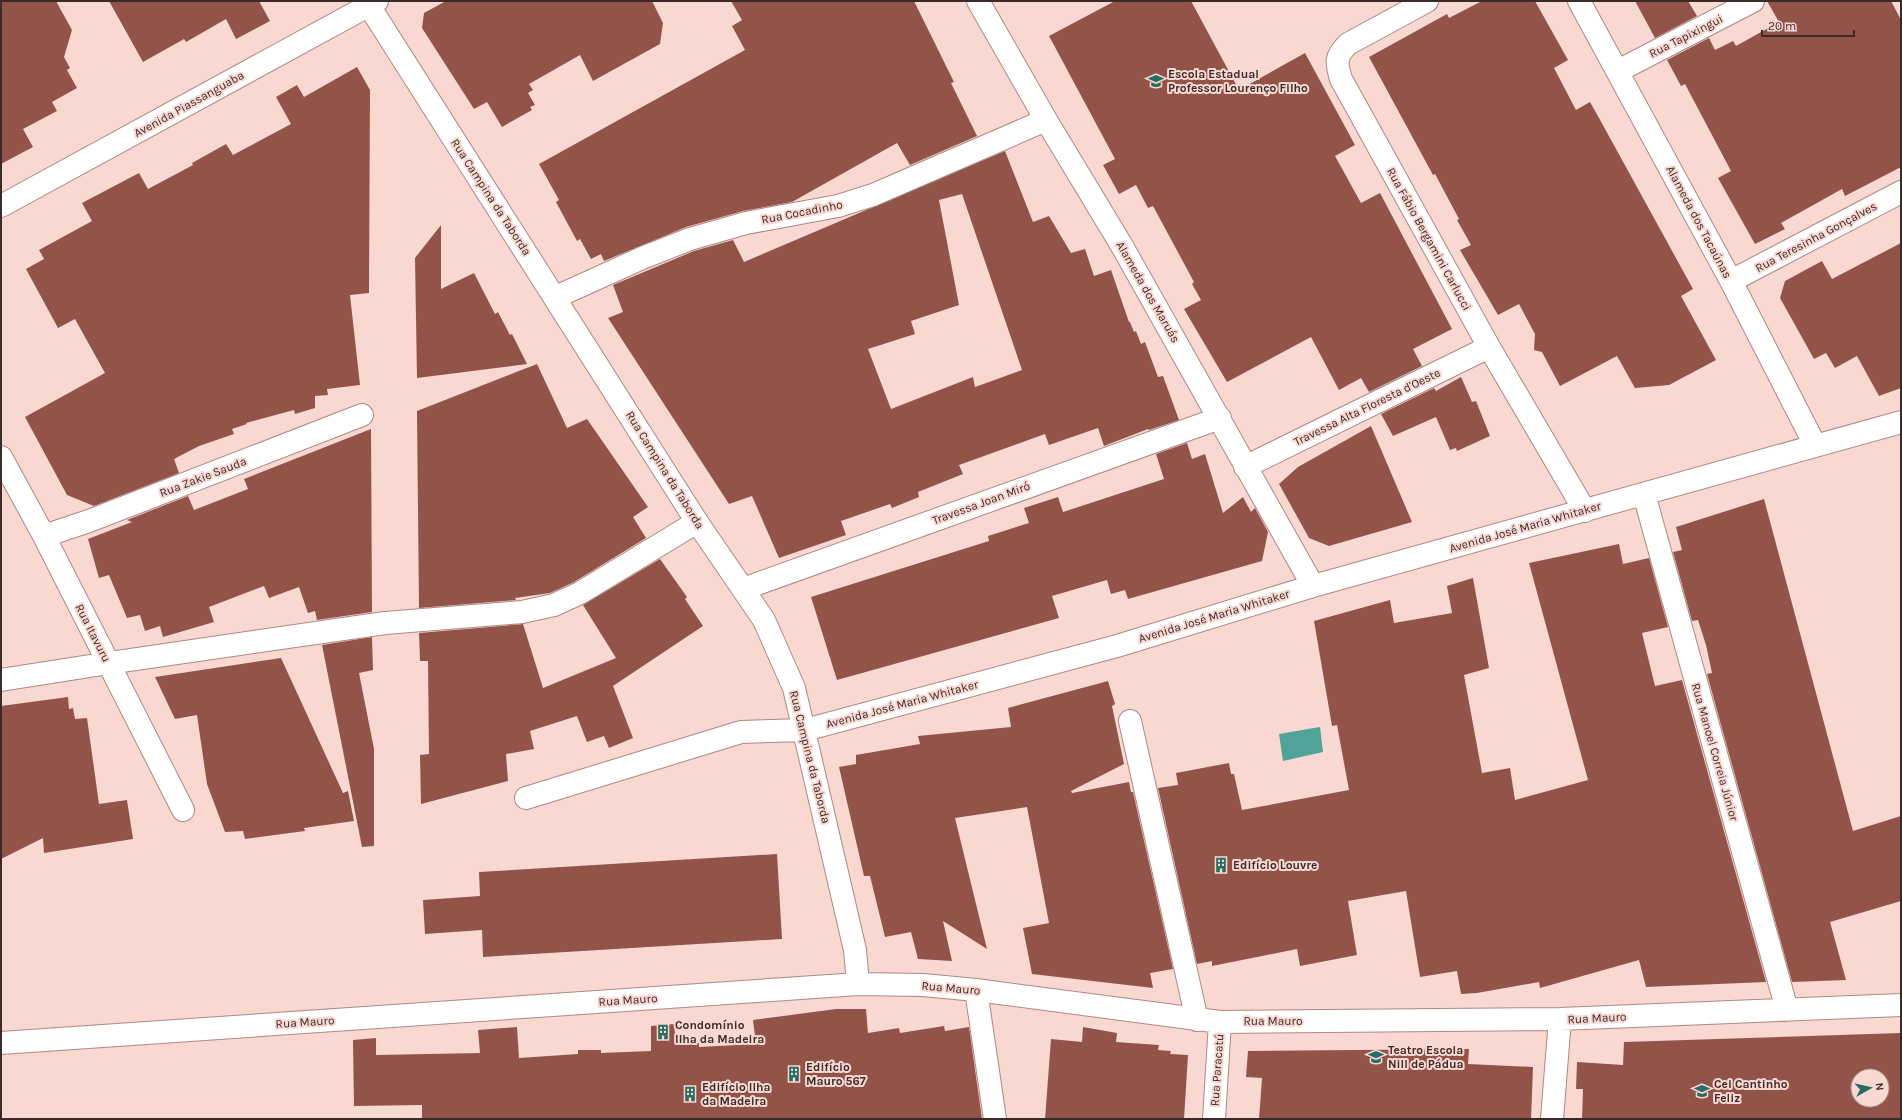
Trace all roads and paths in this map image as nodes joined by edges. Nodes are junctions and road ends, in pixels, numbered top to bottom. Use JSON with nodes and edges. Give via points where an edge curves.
{"nodes":[{"id":1,"x":978,"y":1,"type":"edge"},
{"id":2,"x":1427,"y":1,"type":"edge"},
{"id":3,"x":1579,"y":1,"type":"edge"},
{"id":4,"x":1754,"y":1,"type":"edge"},
{"id":5,"x":370,"y":3,"type":"edge"},
{"id":6,"x":1618,"y":71,"type":"junction"},
{"id":7,"x":1046,"y":120,"type":"junction"},
{"id":8,"x":1901,"y":192,"type":"edge"},
{"id":9,"x":1,"y":206,"type":"edge"},
{"id":10,"x":1731,"y":281,"type":"junction"},
{"id":11,"x":556,"y":297,"type":"junction"},
{"id":12,"x":1489,"y":347,"type":"junction"},
{"id":13,"x":362,"y":415,"type":"dead end"},
{"id":14,"x":1220,"y":418,"type":"junction"},
{"id":15,"x":1901,"y":422,"type":"edge"},
{"id":16,"x":1815,"y":445,"type":"junction"},
{"id":17,"x":1,"y":457,"type":"edge"},
{"id":18,"x":1246,"y":467,"type":"junction"},
{"id":19,"x":1644,"y":494,"type":"junction"},
{"id":20,"x":1585,"y":511,"type":"junction"},
{"id":21,"x":698,"y":522,"type":"junction"},
{"id":22,"x":44,"y":536,"type":"junction"},
{"id":23,"x":1313,"y":586,"type":"junction"},
{"id":24,"x":743,"y":588,"type":"junction"},
{"id":25,"x":109,"y":662,"type":"junction"},
{"id":26,"x":1,"y":680,"type":"edge"},
{"id":27,"x":1130,"y":721,"type":"dead end"},
{"id":28,"x":805,"y":730,"type":"junction"},
{"id":29,"x":526,"y":798,"type":"dead end"},
{"id":30,"x":183,"y":810,"type":"dead end"},
{"id":31,"x":858,"y":984,"type":"junction"},
{"id":32,"x":976,"y":990,"type":"junction"},
{"id":33,"x":1901,"y":1005,"type":"edge"},
{"id":34,"x":1787,"y":1010,"type":"junction"},
{"id":35,"x":1560,"y":1019,"type":"junction"},
{"id":36,"x":1197,"y":1020,"type":"junction"},
{"id":37,"x":1220,"y":1022,"type":"junction"},
{"id":38,"x":1,"y":1043,"type":"edge"},
{"id":39,"x":995,"y":1119,"type":"edge"},
{"id":40,"x":1214,"y":1119,"type":"edge"},
{"id":41,"x":1552,"y":1119,"type":"edge"}],
"edges":[{"from":1,"to":7,"type":"street","name":"Alameda dos Maruás"},
{"from":2,"to":12,"type":"street","name":"Rua Fábio Bergamini Carlucci","via":[[1348,44],[1339,53],[1336,65],[1341,80]]},
{"from":3,"to":6,"type":"street","name":"Alameda dos Tacaúnas"},
{"from":4,"to":6,"type":"street","name":"Rua Tapixingui"},
{"from":5,"to":9,"type":"street","name":"Avenida Piassanguaba"},
{"from":5,"to":11,"type":"street","name":"Rua Campina da Taborda"},
{"from":6,"to":10,"type":"street","name":"Alameda dos Tacaúnas"},
{"from":7,"to":11,"type":"street","name":"Rua Cocadinho","via":[[873,194],[838,206],[746,223],[690,239]]},
{"from":7,"to":14,"type":"street","name":"Alameda dos Maruás","via":[[1122,246]]},
{"from":8,"to":10,"type":"street","name":"Rua Teresinha Gonçalves"},
{"from":10,"to":16,"type":"street","name":"Alameda dos Tacaúnas"},
{"from":11,"to":21,"type":"street","name":"Rua Campina da Taborda"},
{"from":12,"to":18,"type":"street","name":"Travessa Alta Floresta d'Oeste"},
{"from":12,"to":20,"type":"street","name":"Rua Fábio Bergamini Carlucci"},
{"from":13,"to":22,"type":"street","name":"Rua Zakie Sauda","via":[[97,518]]},
{"from":14,"to":18,"type":"street","name":"Alameda dos Maruás"},
{"from":14,"to":24,"type":"street","name":"Travessa Joan Miró"},
{"from":15,"to":16,"type":"street","name":"Avenida José Maria Whitaker"},
{"from":16,"to":19,"type":"street","name":"Avenida José Maria Whitaker"},
{"from":17,"to":22,"type":"street","name":"Rua Itavuru"},
{"from":18,"to":23,"type":"street","name":"Alameda dos Maruás"},
{"from":19,"to":20,"type":"street","name":"Avenida José Maria Whitaker"},
{"from":19,"to":34,"type":"street","name":"Rua Manoel Correia Júnior"},
{"from":20,"to":23,"type":"street","name":"Avenida José Maria Whitaker"},
{"from":21,"to":24,"type":"street","name":"Rua Campina da Taborda"},
{"from":21,"to":25,"type":"street","via":[[580,594],[554,605],[522,612],[385,623]]},
{"from":22,"to":25,"type":"street","name":"Rua Itavuru"},
{"from":23,"to":28,"type":"street","name":"Avenida José Maria Whitaker","via":[[1117,646]]},
{"from":24,"to":28,"type":"street","name":"Rua Campina da Taborda","via":[[764,620],[794,688]]},
{"from":25,"to":26,"type":"street"},
{"from":25,"to":30,"type":"street","name":"Rua Itavuru"},
{"from":27,"to":36,"type":"street"},
{"from":28,"to":29,"type":"street","name":"Avenida José Maria Whitaker","via":[[741,732]]},
{"from":28,"to":31,"type":"street","name":"Rua Campina da Taborda","via":[[855,950]]},
{"from":31,"to":32,"type":"street","name":"Rua Mauro","via":[[923,985]]},
{"from":31,"to":38,"type":"street","name":"Rua Mauro"},
{"from":32,"to":36,"type":"street","name":"Rua Mauro"},
{"from":32,"to":39,"type":"street"},
{"from":33,"to":34,"type":"street","name":"Rua Mauro"},
{"from":34,"to":35,"type":"street","name":"Rua Mauro"},
{"from":35,"to":37,"type":"street","name":"Rua Mauro"},
{"from":35,"to":41,"type":"street"},
{"from":36,"to":37,"type":"street","name":"Rua Mauro"},
{"from":37,"to":40,"type":"street","name":"Rua Paracatú"}]}
